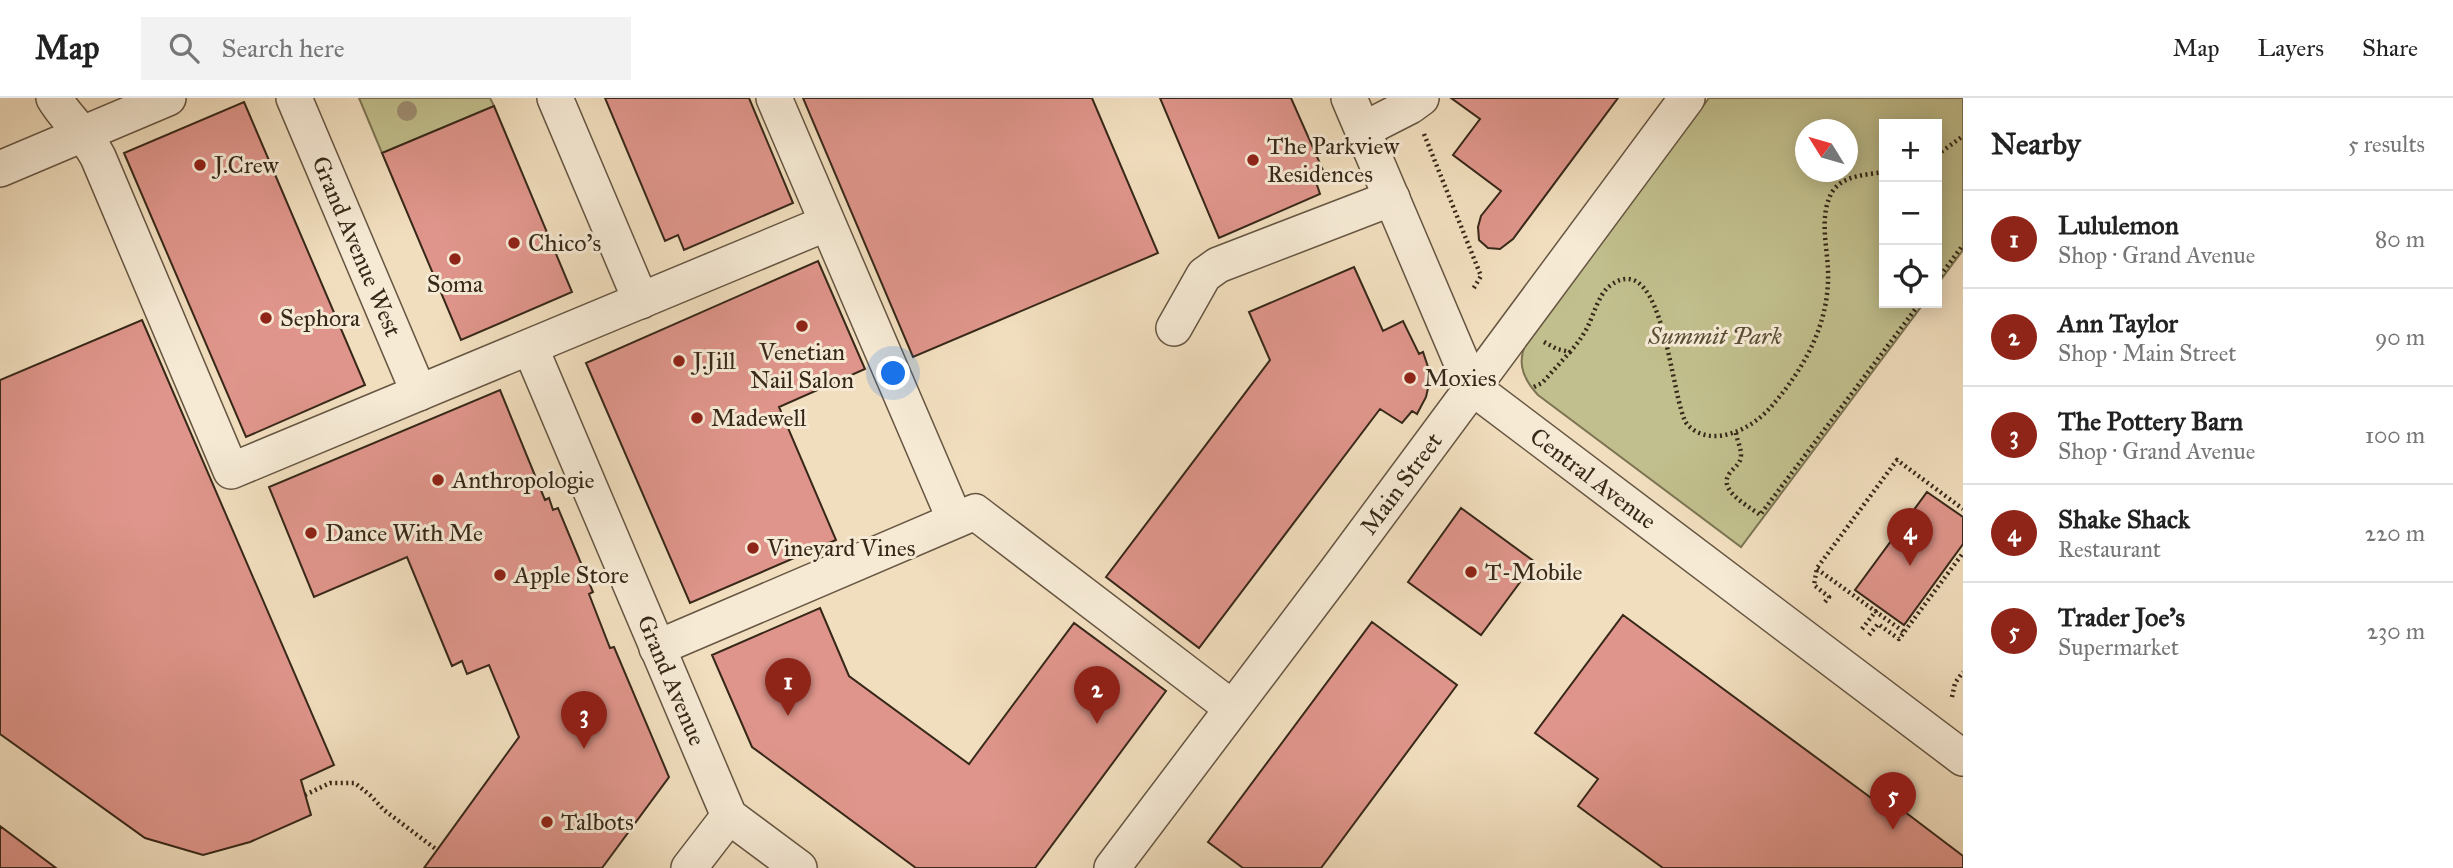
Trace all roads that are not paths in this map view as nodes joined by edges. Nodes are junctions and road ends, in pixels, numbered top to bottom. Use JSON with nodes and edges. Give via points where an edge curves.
{"nodes":[{"id":1,"x":54,"y":98,"type":"edge"},
{"id":2,"x":168,"y":98,"type":"edge"},
{"id":3,"x":294,"y":98,"type":"edge"},
{"id":4,"x":555,"y":98,"type":"edge"},
{"id":5,"x":774,"y":98,"type":"edge"},
{"id":6,"x":1349,"y":98,"type":"edge"},
{"id":7,"x":1687,"y":98,"type":"edge"},
{"id":8,"x":1416,"y":101,"type":"edge"},
{"id":9,"x":1363,"y":130,"type":"junction"},
{"id":10,"x":83,"y":134,"type":"junction"},
{"id":11,"x":0,"y":169,"type":"edge"},
{"id":12,"x":1392,"y":198,"type":"junction"},
{"id":13,"x":827,"y":223,"type":"junction"},
{"id":14,"x":641,"y":301,"type":"junction"},
{"id":15,"x":1174,"y":328,"type":"dead end"},
{"id":16,"x":530,"y":347,"type":"junction"},
{"id":17,"x":1472,"y":387,"type":"junction"},
{"id":18,"x":419,"y":393,"type":"junction"},
{"id":19,"x":955,"y":520,"type":"junction"},
{"id":20,"x":657,"y":648,"type":"junction"},
{"id":21,"x":1232,"y":708,"type":"junction"},
{"id":22,"x":1963,"y":758,"type":"edge"},
{"id":23,"x":729,"y":816,"type":"junction"},
{"id":24,"x":690,"y":868,"type":"edge"},
{"id":25,"x":799,"y":868,"type":"edge"},
{"id":26,"x":1112,"y":868,"type":"edge"}],
"edges":[{"from":1,"to":10,"type":"street"},
{"from":2,"to":10,"type":"street"},
{"from":3,"to":18,"type":"street","name":"Grand Avenue West"},
{"from":4,"to":14,"type":"street"},
{"from":5,"to":13,"type":"street"},
{"from":6,"to":9,"type":"street","name":"Central Avenue"},
{"from":7,"to":17,"type":"street","name":"Main Street"},
{"from":8,"to":9,"type":"street"},
{"from":9,"to":12,"type":"street","name":"Central Avenue"},
{"from":10,"to":11,"type":"street"},
{"from":10,"to":18,"type":"street","via":[[98,158],[230,471]]},
{"from":12,"to":15,"type":"street","via":[[1218,265],[1204,275]]},
{"from":12,"to":17,"type":"street","name":"Central Avenue"},
{"from":13,"to":14,"type":"street"},
{"from":13,"to":19,"type":"street"},
{"from":14,"to":16,"type":"street"},
{"from":16,"to":18,"type":"street"},
{"from":16,"to":20,"type":"street","name":"Grand Avenue"},
{"from":17,"to":21,"type":"street","name":"Main Street"},
{"from":17,"to":22,"type":"street","name":"Central Avenue"},
{"from":19,"to":20,"type":"street"},
{"from":19,"to":21,"type":"street","via":[[975,512]]},
{"from":20,"to":23,"type":"street","name":"Grand Avenue"},
{"from":21,"to":26,"type":"street","name":"Main Street"},
{"from":23,"to":24,"type":"street"},
{"from":23,"to":25,"type":"street"}]}
